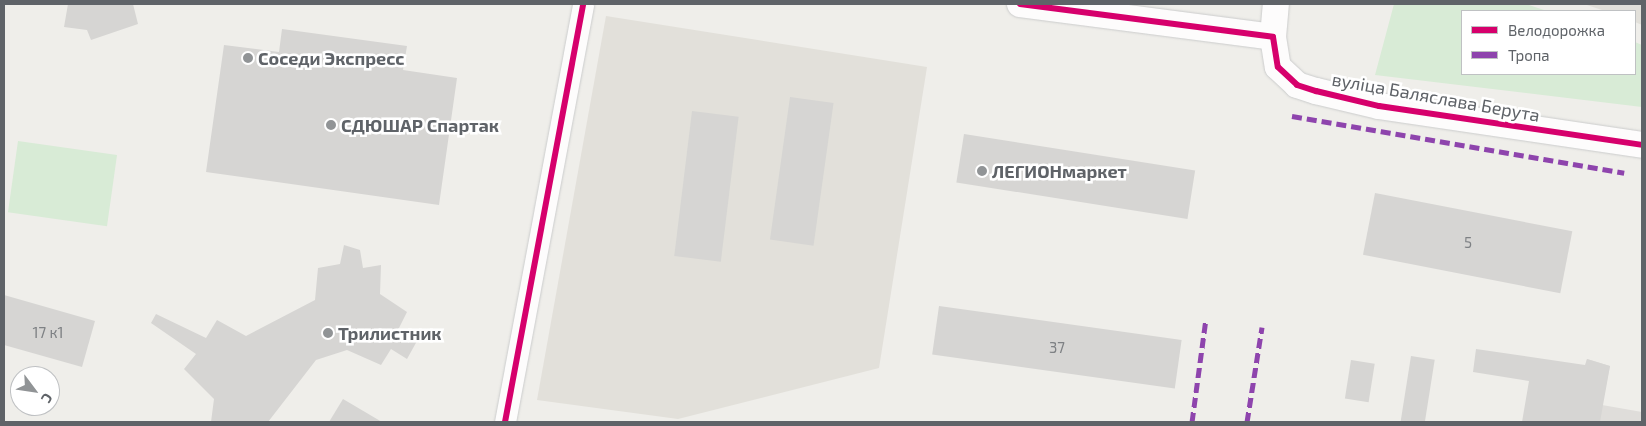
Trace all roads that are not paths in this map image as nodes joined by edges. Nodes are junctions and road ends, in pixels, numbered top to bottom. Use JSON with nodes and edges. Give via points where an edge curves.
{"nodes":[{"id":1,"x":583,"y":4,"type":"edge"},
{"id":2,"x":1020,"y":4,"type":"edge"},
{"id":3,"x":1276,"y":4,"type":"edge"},
{"id":4,"x":1273,"y":37,"type":"junction"},
{"id":5,"x":1642,"y":145,"type":"edge"},
{"id":6,"x":506,"y":422,"type":"edge"}],
"edges":[{"from":1,"to":6,"type":"street"},
{"from":2,"to":4,"type":"street"},
{"from":3,"to":4,"type":"street","name":"вуліца Баляслава Берута"},
{"from":4,"to":5,"type":"street","name":"вуліца Баляслава Берута","via":[[1278,67],[1297,84],[1316,91],[1379,106]]}]}
